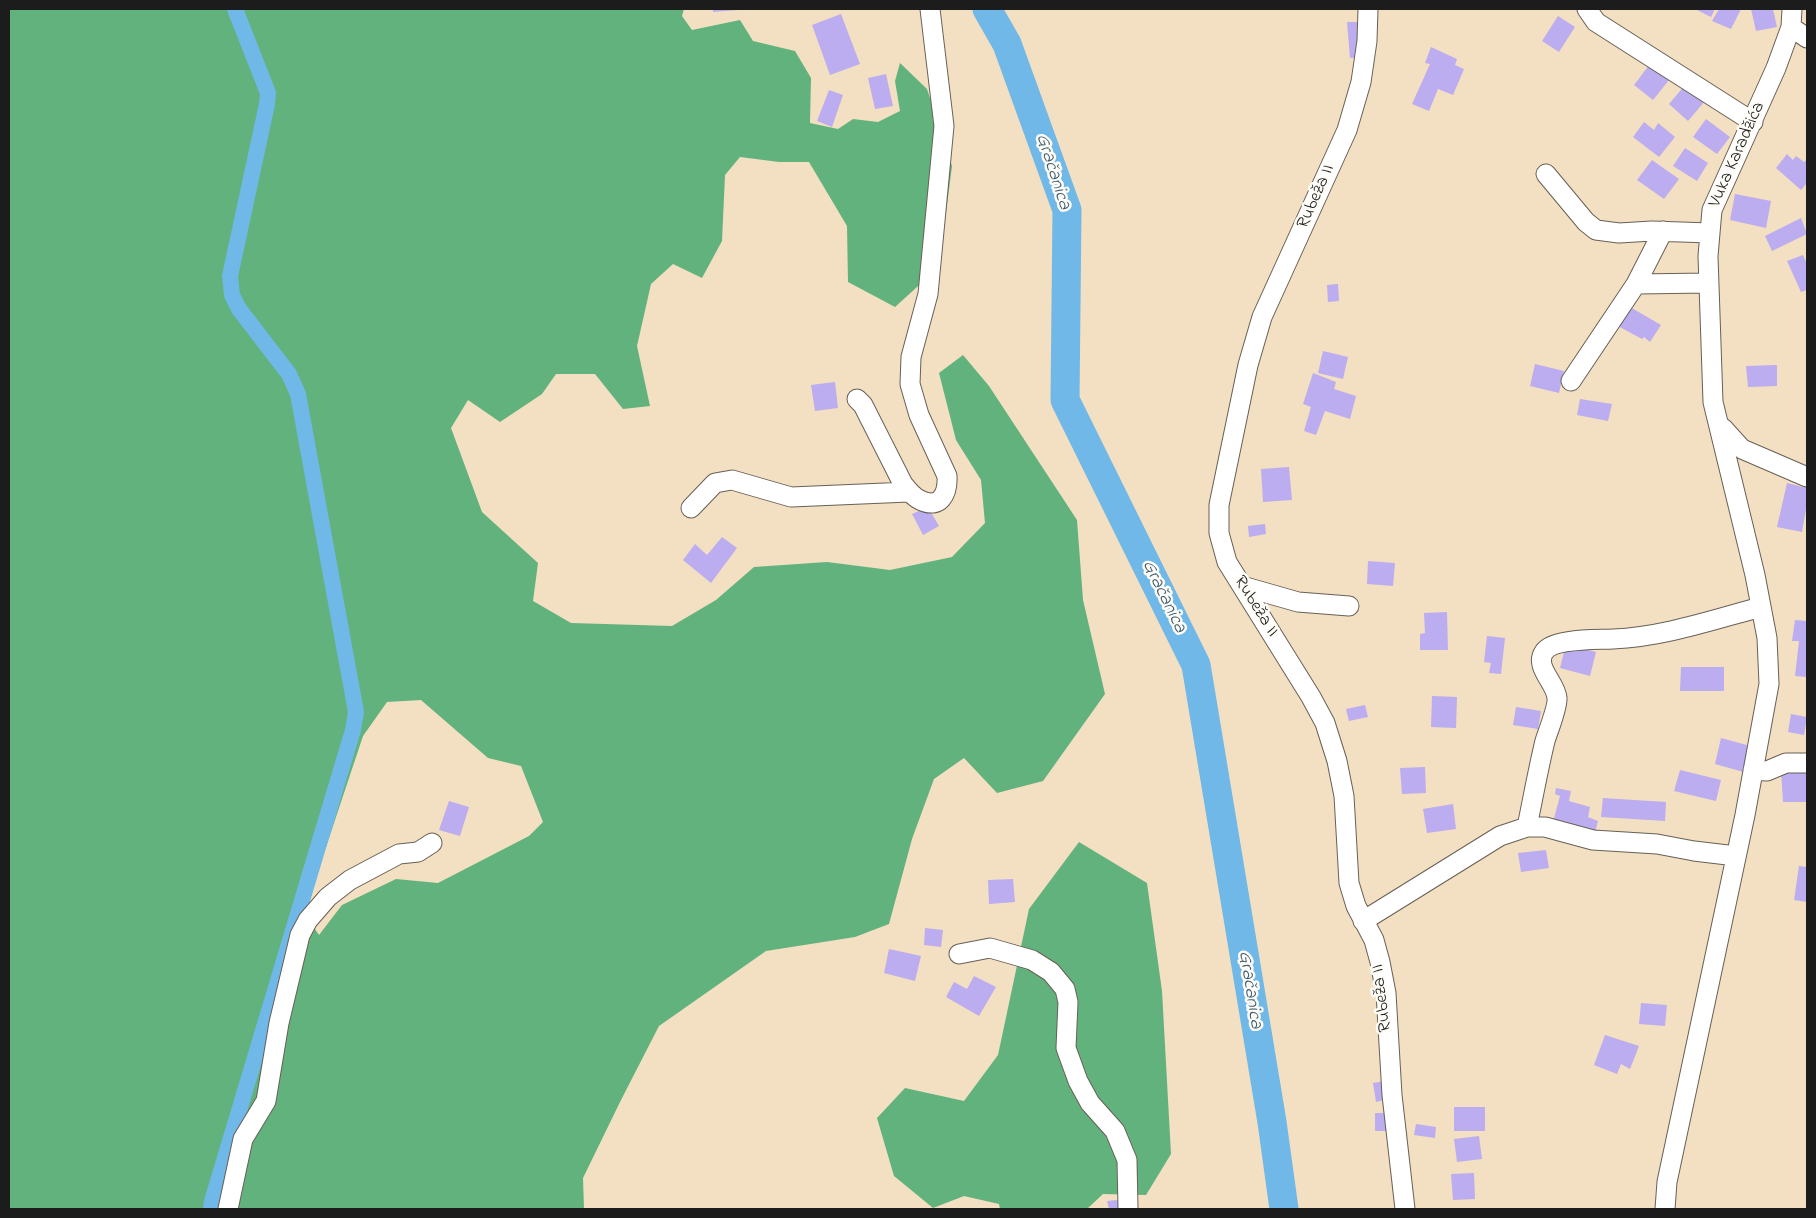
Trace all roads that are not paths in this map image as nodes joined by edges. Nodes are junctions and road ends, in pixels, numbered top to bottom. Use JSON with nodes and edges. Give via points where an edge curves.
{"nodes":[{"id":1,"x":930,"y":9,"type":"edge"},
{"id":2,"x":1368,"y":9,"type":"edge"},
{"id":3,"x":1587,"y":9,"type":"edge"},
{"id":4,"x":1792,"y":18,"type":"edge"},
{"id":5,"x":1807,"y":38,"type":"edge"},
{"id":6,"x":1753,"y":122,"type":"junction"},
{"id":7,"x":1546,"y":174,"type":"dead end"},
{"id":8,"x":1663,"y":231,"type":"junction"},
{"id":9,"x":1710,"y":233,"type":"junction"},
{"id":10,"x":1708,"y":283,"type":"junction"},
{"id":11,"x":1636,"y":284,"type":"junction"},
{"id":12,"x":1571,"y":381,"type":"dead end"},
{"id":13,"x":857,"y":399,"type":"dead end"},
{"id":14,"x":1720,"y":425,"type":"junction"},
{"id":15,"x":1807,"y":477,"type":"edge"},
{"id":16,"x":909,"y":492,"type":"junction"},
{"id":17,"x":691,"y":508,"type":"dead end"},
{"id":18,"x":1242,"y":586,"type":"junction"},
{"id":19,"x":1350,"y":606,"type":"dead end"},
{"id":20,"x":1761,"y":607,"type":"junction"},
{"id":21,"x":1807,"y":763,"type":"edge"},
{"id":22,"x":1753,"y":770,"type":"junction"},
{"id":23,"x":1527,"y":827,"type":"junction"},
{"id":24,"x":432,"y":844,"type":"dead end"},
{"id":25,"x":1736,"y":856,"type":"junction"},
{"id":26,"x":1363,"y":921,"type":"junction"},
{"id":27,"x":960,"y":954,"type":"dead end"},
{"id":28,"x":228,"y":1209,"type":"edge"},
{"id":29,"x":1128,"y":1209,"type":"edge"},
{"id":30,"x":1405,"y":1209,"type":"edge"},
{"id":31,"x":1665,"y":1209,"type":"edge"}],
"edges":[{"from":1,"to":16,"type":"street","via":[[944,126],[928,294],[911,357],[910,384],[919,415],[947,476],[948,486],[938,502],[919,500]]},
{"from":2,"to":18,"type":"street","name":"Rubeža II","via":[[1362,82],[1347,130],[1262,317],[1248,365],[1219,505],[1219,533],[1228,562]]},
{"from":3,"to":6,"type":"street","via":[[1596,22]]},
{"from":4,"to":5,"type":"street"},
{"from":4,"to":6,"type":"street","name":"Vuka Karadžića","via":[[1776,68]]},
{"from":6,"to":9,"type":"street","name":"Vuka Karadžića","via":[[1712,210]]},
{"from":7,"to":8,"type":"street","via":[[1596,230]]},
{"from":8,"to":9,"type":"street"},
{"from":8,"to":11,"type":"street"},
{"from":9,"to":10,"type":"street","name":"Vuka Karadžića"},
{"from":10,"to":11,"type":"street"},
{"from":10,"to":14,"type":"street","name":"Vuka Karadžića","via":[[1714,402]]},
{"from":11,"to":12,"type":"street"},
{"from":13,"to":16,"type":"street"},
{"from":14,"to":15,"type":"street","via":[[1742,449]]},
{"from":14,"to":20,"type":"street","name":"Vuka Karadžića"},
{"from":16,"to":17,"type":"street","via":[[791,497],[732,480],[715,483]]},
{"from":18,"to":19,"type":"street","via":[[1298,602]]},
{"from":18,"to":26,"type":"street","name":"Rubeža II","via":[[1325,723],[1344,796],[1348,883]]},
{"from":20,"to":22,"type":"street","name":"Vuka Karadžića","via":[[1770,684]]},
{"from":20,"to":23,"type":"street","via":[[1667,632],[1633,638],[1568,642],[1544,652],[1541,659],[1543,669],[1555,689],[1557,700]]},
{"from":21,"to":22,"type":"street"},
{"from":22,"to":25,"type":"street","name":"Vuka Karadžića"},
{"from":23,"to":25,"type":"street","via":[[1544,827],[1593,840],[1657,844]]},
{"from":23,"to":26,"type":"street","via":[[1500,836]]},
{"from":24,"to":28,"type":"street","via":[[418,852],[399,854],[350,880],[328,897],[304,927],[279,1023],[266,1101],[243,1139]]},
{"from":25,"to":31,"type":"street","name":"Vuka Karadžića","via":[[1667,1182]]},
{"from":26,"to":30,"type":"street","name":"Rubeža II","via":[[1374,940],[1386,992],[1392,1095]]},
{"from":27,"to":29,"type":"street","via":[[990,948],[1032,960],[1051,972],[1065,989],[1068,1002],[1066,1048],[1090,1103],[1115,1131],[1127,1160]]}]}
